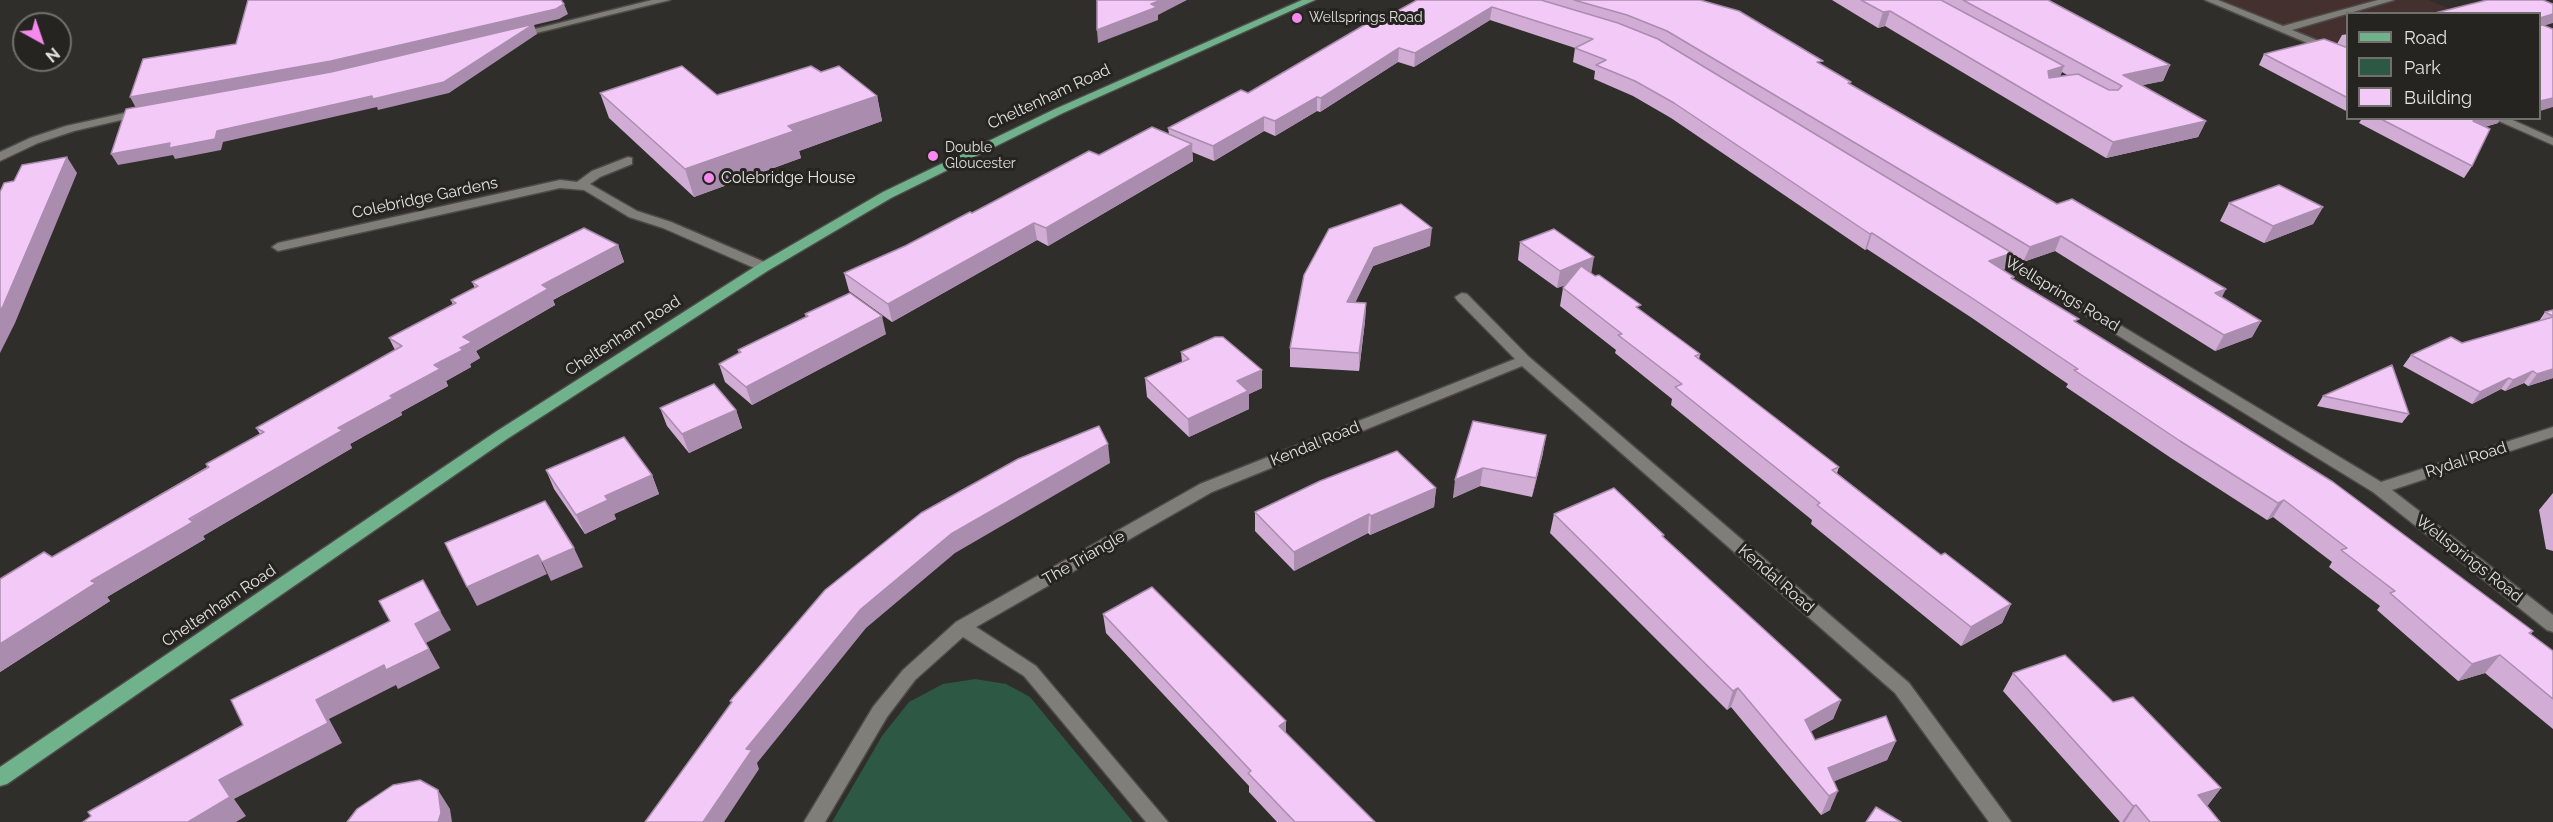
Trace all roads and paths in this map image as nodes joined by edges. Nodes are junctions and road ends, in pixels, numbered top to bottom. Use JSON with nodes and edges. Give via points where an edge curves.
{"nodes":[{"id":1,"x":665,"y":0,"type":"edge"},
{"id":2,"x":1310,"y":0,"type":"edge"},
{"id":3,"x":2210,"y":0,"type":"edge"},
{"id":4,"x":2389,"y":0,"type":"edge"},
{"id":5,"x":2281,"y":30,"type":"junction"},
{"id":6,"x":506,"y":37,"type":"edge"},
{"id":7,"x":2346,"y":56,"type":"edge"},
{"id":8,"x":156,"y":110,"type":"edge"},
{"id":9,"x":2502,"y":120,"type":"edge"},
{"id":10,"x":2553,"y":142,"type":"edge"},
{"id":11,"x":0,"y":157,"type":"edge"},
{"id":12,"x":628,"y":161,"type":"dead end"},
{"id":13,"x":579,"y":187,"type":"junction"},
{"id":14,"x":278,"y":247,"type":"dead end"},
{"id":15,"x":1984,"y":247,"type":"edge"},
{"id":16,"x":764,"y":267,"type":"junction"},
{"id":17,"x":1462,"y":297,"type":"dead end"},
{"id":18,"x":1524,"y":360,"type":"junction"},
{"id":19,"x":2553,"y":432,"type":"edge"},
{"id":20,"x":1206,"y":488,"type":"joint"},
{"id":21,"x":2379,"y":488,"type":"junction"},
{"id":22,"x":2553,"y":625,"type":"edge"},
{"id":23,"x":962,"y":627,"type":"junction"},
{"id":24,"x":0,"y":778,"type":"edge"},
{"id":25,"x":814,"y":822,"type":"edge"},
{"id":26,"x":1158,"y":822,"type":"edge"},
{"id":27,"x":2001,"y":822,"type":"edge"}],
"edges":[{"from":1,"to":6,"type":"street"},
{"from":2,"to":16,"type":"main road","name":"Cheltenham Road","via":[[1059,111],[887,195]]},
{"from":3,"to":5,"type":"street"},
{"from":4,"to":5,"type":"street"},
{"from":5,"to":7,"type":"street"},
{"from":8,"to":11,"type":"street","via":[[89,123],[26,142]]},
{"from":9,"to":10,"type":"street"},
{"from":12,"to":13,"type":"street","via":[[596,174]]},
{"from":13,"to":14,"type":"street","name":"Colebridge Gardens","via":[[560,184]]},
{"from":13,"to":16,"type":"street","name":"Colebridge Gardens","via":[[633,214]]},
{"from":15,"to":21,"type":"street","name":"Wellsprings Road"},
{"from":16,"to":24,"type":"main road","name":"Cheltenham Road","via":[[502,435]]},
{"from":17,"to":18,"type":"street","name":"Kendal Road"},
{"from":18,"to":20,"type":"street","name":"Kendal Road"},
{"from":18,"to":27,"type":"street","name":"Kendal Road","via":[[1902,688]]},
{"from":19,"to":21,"type":"street","name":"Rydal Road"},
{"from":20,"to":23,"type":"street","name":"The Triangle"},
{"from":21,"to":22,"type":"street","name":"Wellsprings Road"},
{"from":23,"to":25,"type":"street","name":"The Triangle","via":[[909,675],[880,712]]},
{"from":23,"to":26,"type":"street","via":[[1030,671]]}]}
